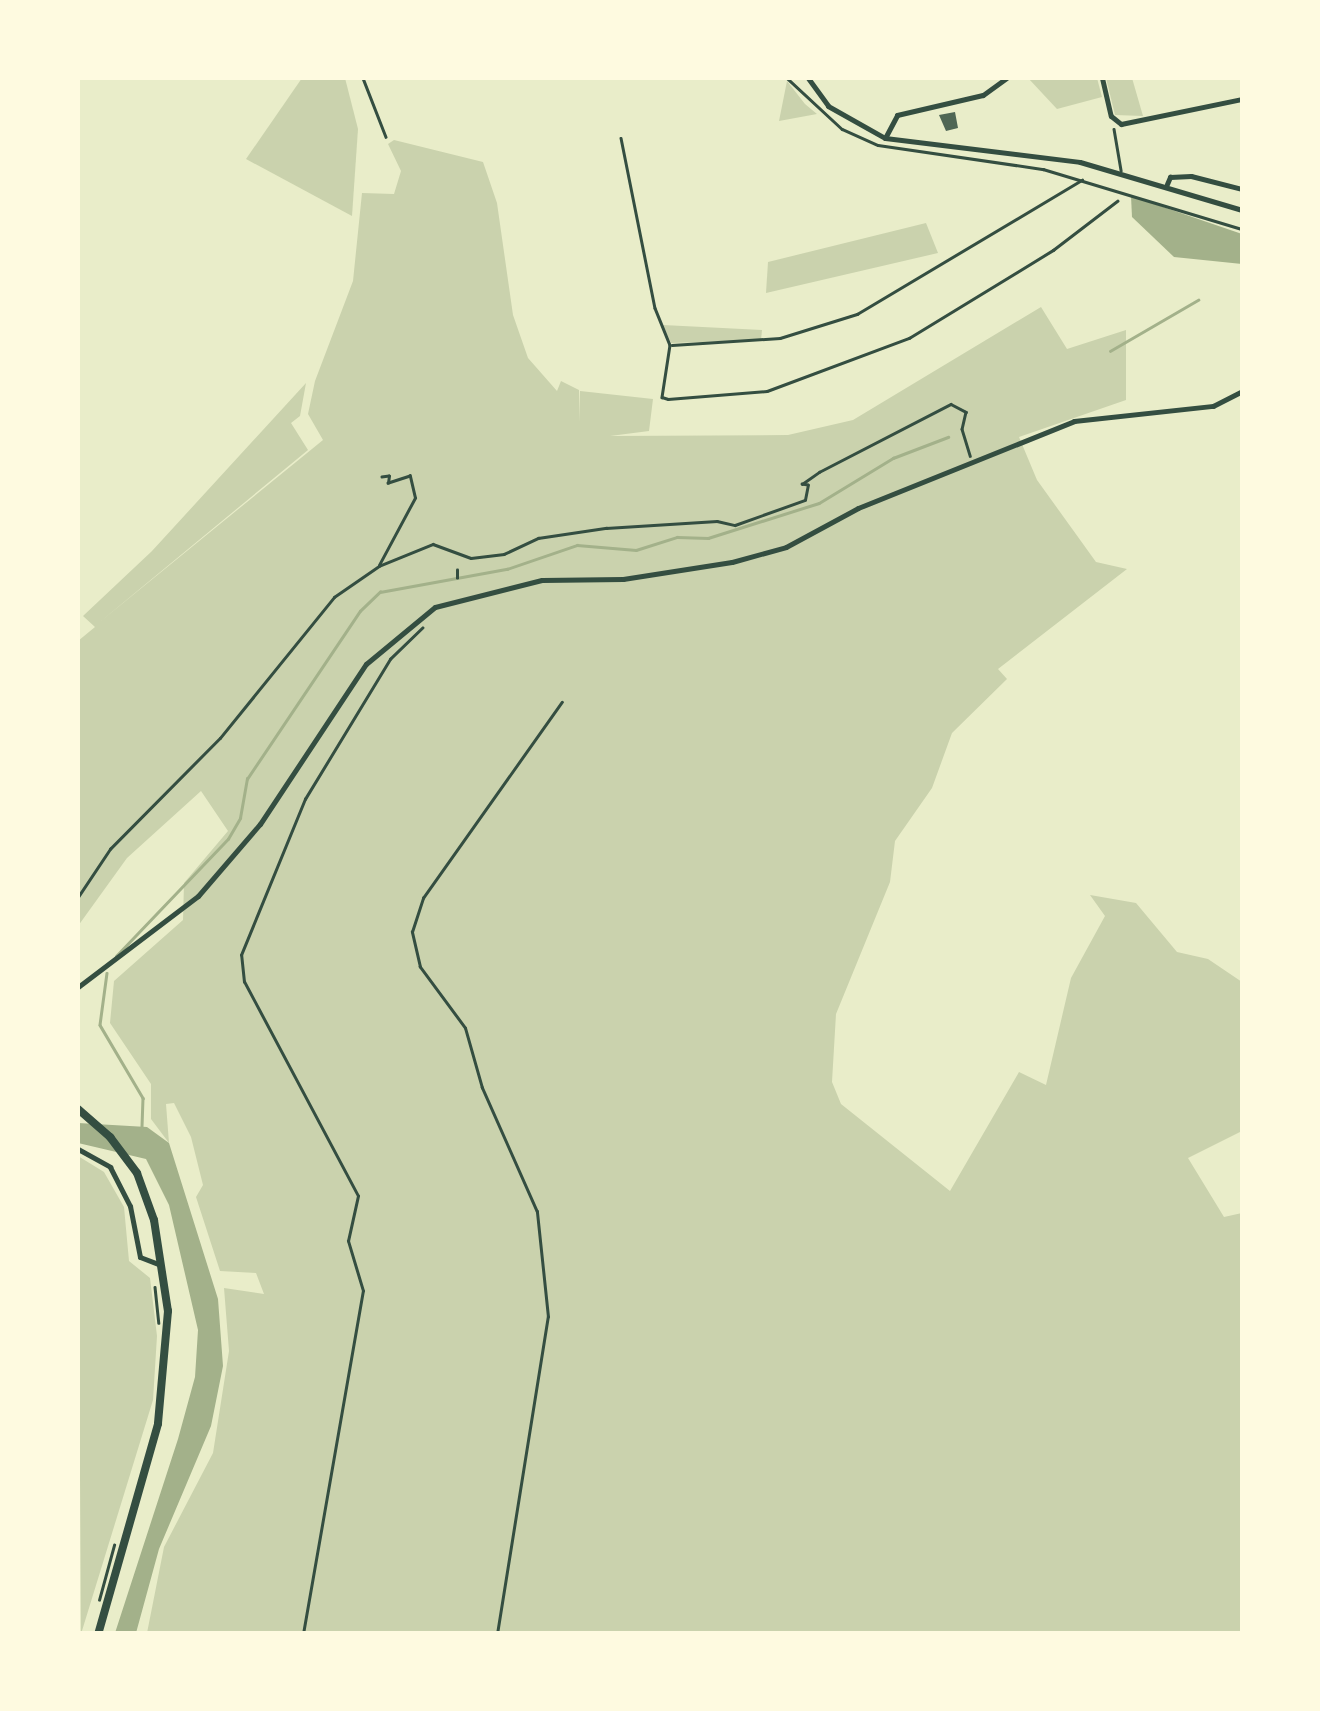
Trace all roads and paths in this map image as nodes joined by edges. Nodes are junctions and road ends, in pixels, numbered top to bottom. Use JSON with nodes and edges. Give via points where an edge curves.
{"nodes":[{"id":1,"x":363,"y":78,"type":"edge"},
{"id":2,"x":788,"y":78,"type":"edge"},
{"id":3,"x":808,"y":78,"type":"edge"},
{"id":4,"x":1006,"y":78,"type":"edge"},
{"id":5,"x":1102,"y":78,"type":"edge"},
{"id":6,"x":1242,"y":100,"type":"edge"},
{"id":7,"x":1115,"y":133,"type":"dead end"},
{"id":8,"x":386,"y":136,"type":"dead end"},
{"id":9,"x":622,"y":138,"type":"dead end"},
{"id":10,"x":885,"y":138,"type":"junction"},
{"id":11,"x":1122,"y":162,"type":"dead end"},
{"id":12,"x":1082,"y":180,"type":"junction"},
{"id":13,"x":1167,"y":184,"type":"junction"},
{"id":14,"x":1242,"y":189,"type":"edge"},
{"id":15,"x":1117,"y":202,"type":"dead end"},
{"id":16,"x":1242,"y":210,"type":"edge"},
{"id":17,"x":1242,"y":229,"type":"edge"},
{"id":18,"x":670,"y":345,"type":"junction"},
{"id":19,"x":1242,"y":391,"type":"edge"},
{"id":20,"x":972,"y":462,"type":"junction"},
{"id":21,"x":382,"y":478,"type":"dead end"},
{"id":22,"x":379,"y":566,"type":"junction"},
{"id":23,"x":457,"y":570,"type":"dead end"},
{"id":24,"x":457,"y":578,"type":"dead end"},
{"id":25,"x":435,"y":607,"type":"junction"},
{"id":26,"x":562,"y":702,"type":"dead end"},
{"id":27,"x":78,"y":897,"type":"edge"},
{"id":28,"x":78,"y":987,"type":"edge"},
{"id":29,"x":78,"y":1110,"type":"edge"},
{"id":30,"x":78,"y":1149,"type":"edge"},
{"id":31,"x":163,"y":1265,"type":"junction"},
{"id":32,"x":155,"y":1284,"type":"dead end"},
{"id":33,"x":161,"y":1338,"type":"dead end"},
{"id":34,"x":118,"y":1536,"type":"dead end"},
{"id":35,"x":95,"y":1616,"type":"dead end"},
{"id":36,"x":98,"y":1634,"type":"edge"},
{"id":37,"x":303,"y":1634,"type":"edge"},
{"id":38,"x":497,"y":1634,"type":"edge"}],
"edges":[{"from":1,"to":8,"type":"lane"},
{"from":2,"to":12,"type":"path","via":[[818,111],[878,145]]},
{"from":3,"to":10,"type":"street","via":[[828,106]]},
{"from":4,"to":10,"type":"street","via":[[984,95],[897,116]]},
{"from":5,"to":6,"type":"street","via":[[1112,116],[1121,124]]},
{"from":7,"to":11,"type":"path"},
{"from":9,"to":18,"type":"path","via":[[655,308]]},
{"from":10,"to":13,"type":"street","via":[[1080,162]]},
{"from":12,"to":17,"type":"path"},
{"from":12,"to":18,"type":"path","via":[[856,314],[764,341]]},
{"from":13,"to":14,"type":"street","via":[[1170,177],[1191,176]]},
{"from":13,"to":16,"type":"street"},
{"from":15,"to":18,"type":"path","via":[[1053,250],[909,338],[810,378],[767,391],[668,399],[662,396]]},
{"from":19,"to":20,"type":"street","via":[[1186,409],[1074,421]]},
{"from":20,"to":22,"type":"path","via":[[962,429],[966,412],[951,404],[819,472],[802,484],[808,485],[805,500],[735,526],[716,521],[606,528],[471,558],[433,544]]},
{"from":20,"to":25,"type":"street","via":[[858,508],[786,547],[687,569],[542,580]]},
{"from":21,"to":22,"type":"path","via":[[389,476],[388,483],[410,476],[414,486],[399,538]]},
{"from":22,"to":27,"type":"path","via":[[334,597],[207,752],[110,849]]},
{"from":23,"to":24,"type":"path"},
{"from":25,"to":28,"type":"street","via":[[366,664],[222,870],[122,959]]},
{"from":25,"to":37,"type":"path","via":[[390,659],[315,782],[242,955],[244,982],[358,1196],[348,1241],[363,1291]]},
{"from":26,"to":38,"type":"path","via":[[423,898],[412,932],[420,967],[465,1028],[482,1088],[538,1212],[548,1317]]},
{"from":29,"to":31,"type":"main road","via":[[110,1137],[136,1174]]},
{"from":30,"to":31,"type":"street","via":[[110,1167],[130,1206],[140,1257]]},
{"from":31,"to":36,"type":"main road","via":[[165,1388]]},
{"from":32,"to":33,"type":"path"},
{"from":34,"to":35,"type":"path"}]}
